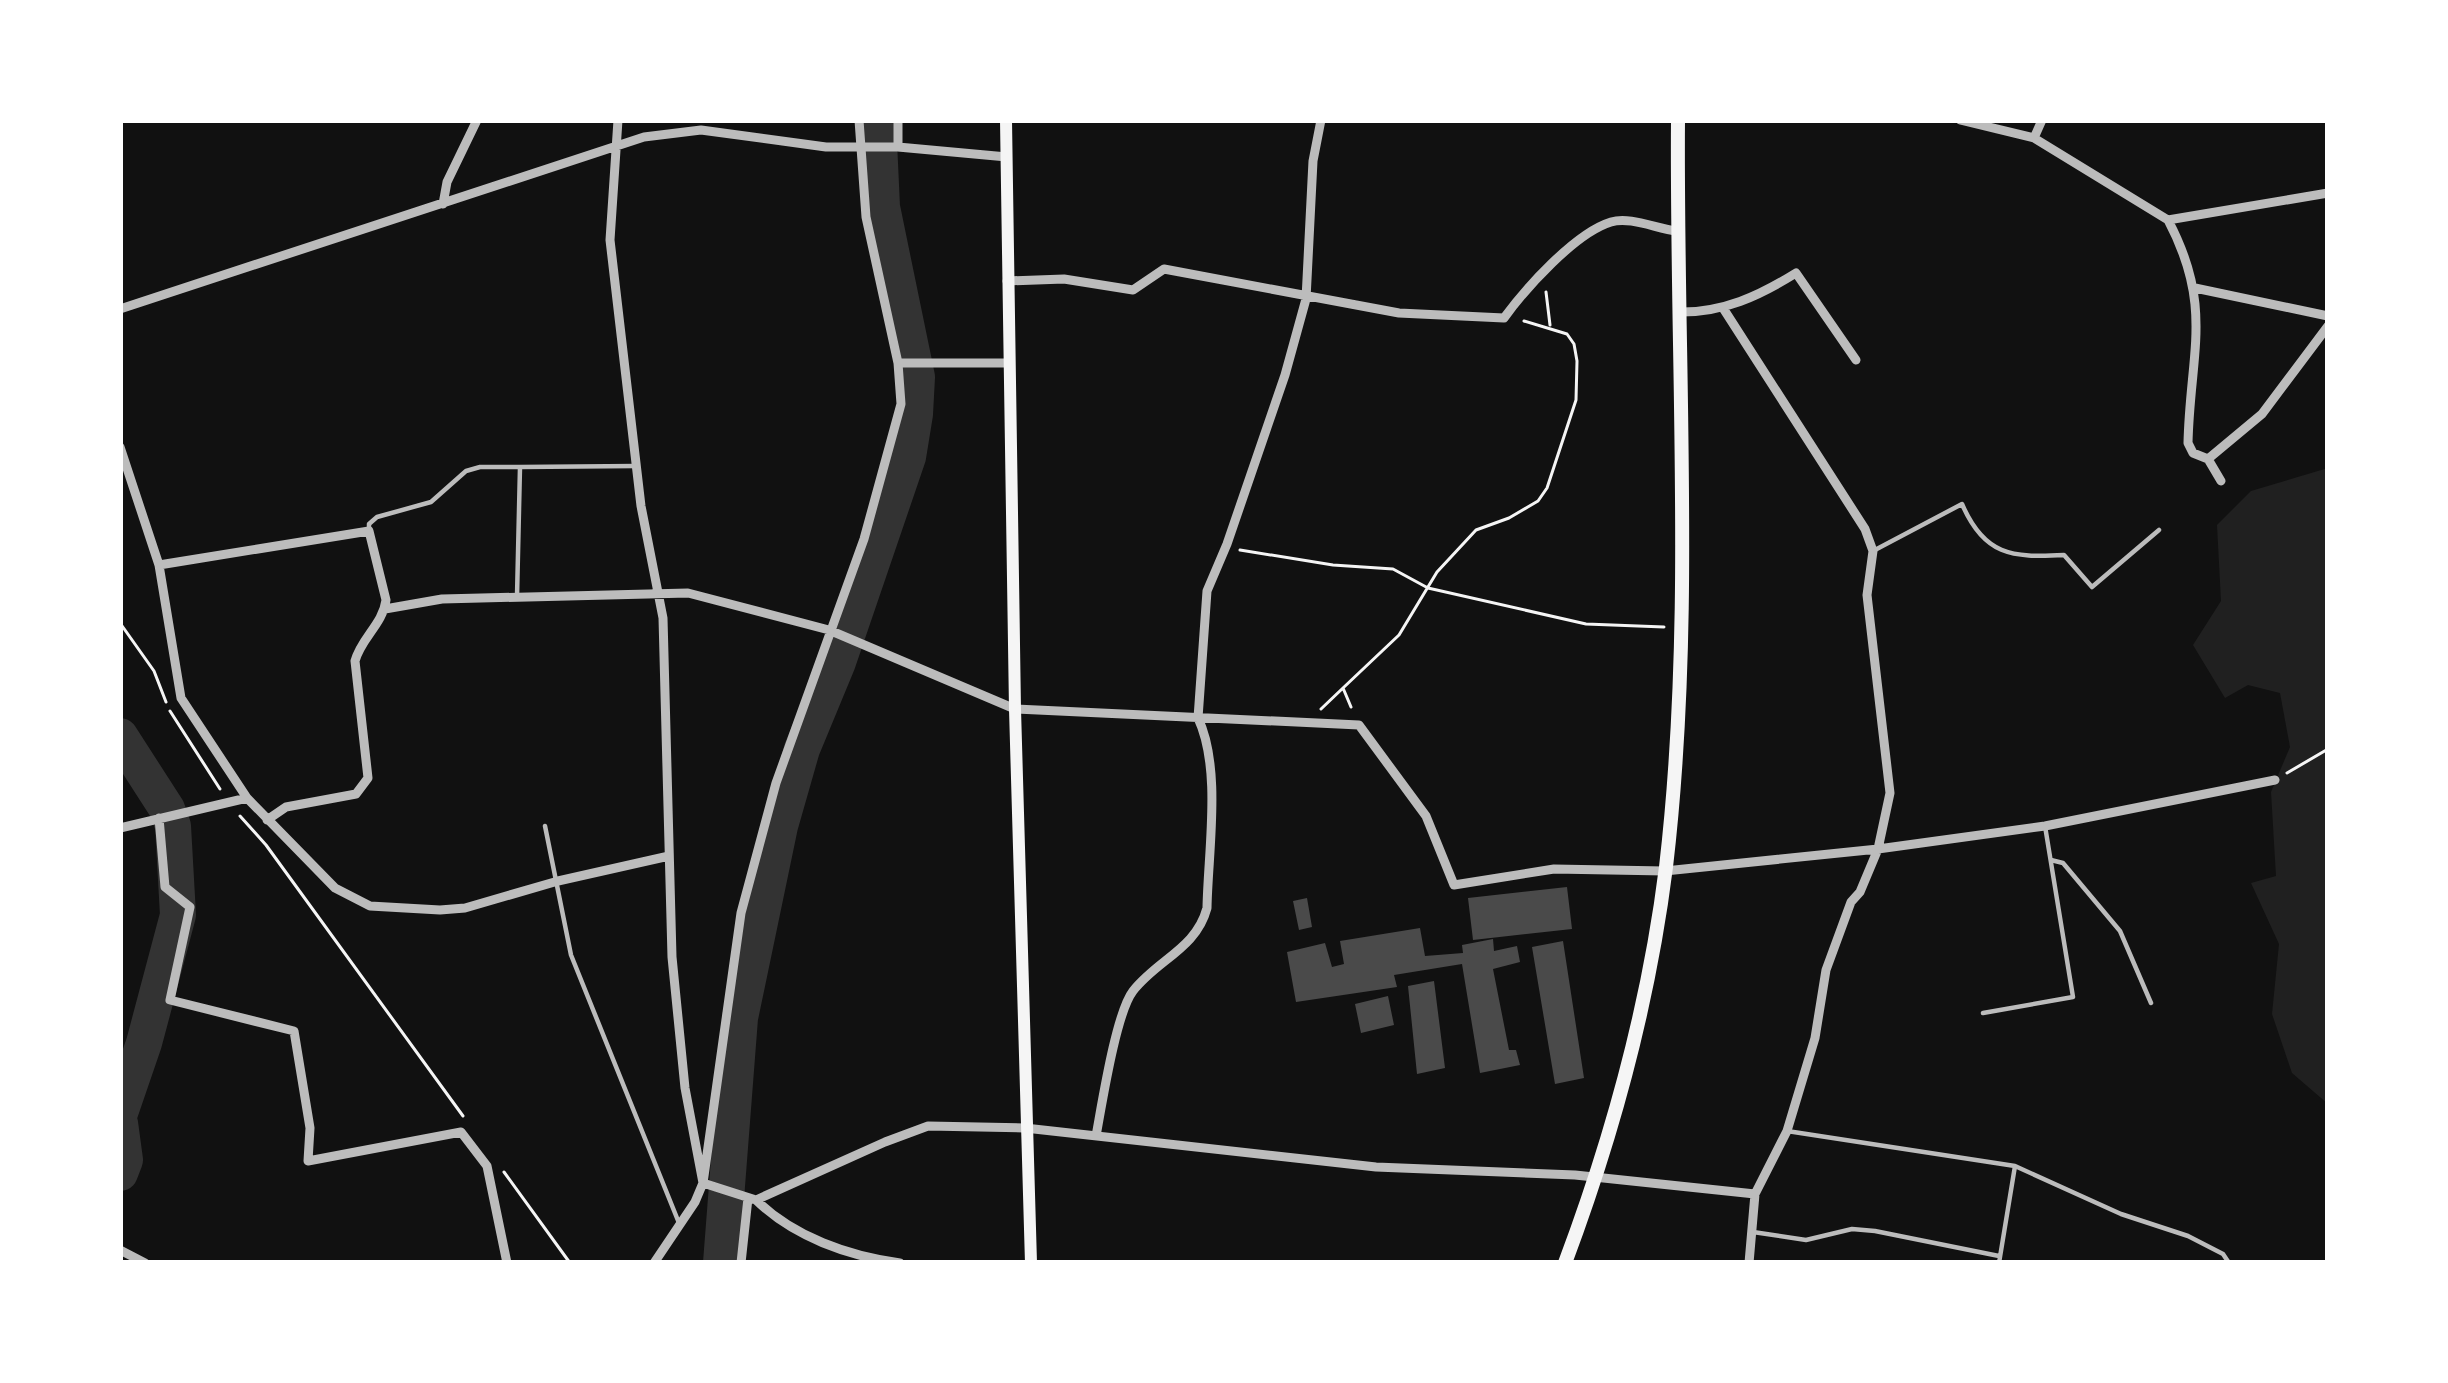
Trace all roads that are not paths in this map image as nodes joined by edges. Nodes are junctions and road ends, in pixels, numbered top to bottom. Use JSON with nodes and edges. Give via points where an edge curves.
{"nodes":[{"id":1,"x":477,"y":120,"type":"edge"},
{"id":2,"x":618,"y":120,"type":"edge"},
{"id":3,"x":860,"y":120,"type":"edge"},
{"id":4,"x":898,"y":120,"type":"edge"},
{"id":5,"x":1006,"y":120,"type":"edge"},
{"id":6,"x":1322,"y":120,"type":"edge"},
{"id":7,"x":1678,"y":120,"type":"edge"},
{"id":8,"x":1960,"y":120,"type":"edge"},
{"id":9,"x":2042,"y":120,"type":"edge"},
{"id":10,"x":2034,"y":138,"type":"junction"},
{"id":11,"x":616,"y":146,"type":"junction"},
{"id":12,"x":864,"y":147,"type":"junction"},
{"id":13,"x":894,"y":147,"type":"junction"},
{"id":14,"x":1006,"y":157,"type":"junction"},
{"id":15,"x":2328,"y":193,"type":"edge"},
{"id":16,"x":442,"y":205,"type":"junction"},
{"id":17,"x":2168,"y":220,"type":"junction"},
{"id":18,"x":1677,"y":231,"type":"junction"},
{"id":19,"x":1007,"y":281,"type":"junction"},
{"id":20,"x":2195,"y":289,"type":"junction"},
{"id":21,"x":1306,"y":299,"type":"junction"},
{"id":22,"x":1723,"y":308,"type":"junction"},
{"id":23,"x":120,"y":309,"type":"edge"},
{"id":24,"x":1678,"y":311,"type":"junction"},
{"id":25,"x":2328,"y":316,"type":"edge"},
{"id":26,"x":2328,"y":326,"type":"edge"},
{"id":27,"x":1856,"y":360,"type":"dead end"},
{"id":28,"x":1009,"y":362,"type":"junction"},
{"id":29,"x":902,"y":363,"type":"junction"},
{"id":30,"x":120,"y":447,"type":"edge"},
{"id":31,"x":2208,"y":459,"type":"junction"},
{"id":32,"x":636,"y":466,"type":"junction"},
{"id":33,"x":520,"y":467,"type":"junction"},
{"id":34,"x":2221,"y":481,"type":"dead end"},
{"id":35,"x":2159,"y":530,"type":"dead end"},
{"id":36,"x":369,"y":531,"type":"junction"},
{"id":37,"x":1873,"y":550,"type":"junction"},
{"id":38,"x":159,"y":565,"type":"junction"},
{"id":39,"x":658,"y":593,"type":"junction"},
{"id":40,"x":517,"y":597,"type":"junction"},
{"id":41,"x":385,"y":609,"type":"junction"},
{"id":42,"x":831,"y":632,"type":"junction"},
{"id":43,"x":1015,"y":709,"type":"junction"},
{"id":44,"x":1198,"y":718,"type":"junction"},
{"id":45,"x":2275,"y":780,"type":"road end"},
{"id":46,"x":247,"y":798,"type":"junction"},
{"id":47,"x":162,"y":818,"type":"junction"},
{"id":48,"x":267,"y":820,"type":"junction"},
{"id":49,"x":545,"y":826,"type":"dead end"},
{"id":50,"x":2044,"y":826,"type":"junction"},
{"id":51,"x":120,"y":828,"type":"edge"},
{"id":52,"x":1878,"y":849,"type":"junction"},
{"id":53,"x":669,"y":856,"type":"junction"},
{"id":54,"x":2050,"y":860,"type":"junction"},
{"id":55,"x":1665,"y":872,"type":"junction"},
{"id":56,"x":558,"y":881,"type":"junction"},
{"id":57,"x":2151,"y":1004,"type":"dead end"},
{"id":58,"x":1983,"y":1013,"type":"dead end"},
{"id":59,"x":1025,"y":1128,"type":"junction"},
{"id":60,"x":1787,"y":1131,"type":"junction"},
{"id":61,"x":1096,"y":1136,"type":"junction"},
{"id":62,"x":2015,"y":1166,"type":"junction"},
{"id":63,"x":1597,"y":1180,"type":"junction"},
{"id":64,"x":707,"y":1186,"type":"junction"},
{"id":65,"x":1755,"y":1194,"type":"junction"},
{"id":66,"x":749,"y":1198,"type":"junction"},
{"id":67,"x":679,"y":1223,"type":"junction"},
{"id":68,"x":1753,"y":1232,"type":"junction"},
{"id":69,"x":120,"y":1250,"type":"edge"},
{"id":70,"x":1999,"y":1259,"type":"edge"},
{"id":71,"x":858,"y":1260,"type":"edge"},
{"id":72,"x":145,"y":1263,"type":"edge"},
{"id":73,"x":507,"y":1263,"type":"edge"},
{"id":74,"x":654,"y":1263,"type":"edge"},
{"id":75,"x":741,"y":1263,"type":"edge"},
{"id":76,"x":900,"y":1263,"type":"edge"},
{"id":77,"x":1031,"y":1263,"type":"edge"},
{"id":78,"x":1565,"y":1263,"type":"edge"},
{"id":79,"x":1749,"y":1263,"type":"edge"},
{"id":80,"x":2229,"y":1263,"type":"edge"}],
"edges":[{"from":1,"to":16,"type":"street"},
{"from":2,"to":11,"type":"street"},
{"from":3,"to":12,"type":"street"},
{"from":4,"to":13,"type":"street"},
{"from":5,"to":14,"type":"main road"},
{"from":6,"to":21,"type":"street"},
{"from":7,"to":18,"type":"main road"},
{"from":8,"to":10,"type":"street"},
{"from":9,"to":10,"type":"street"},
{"from":10,"to":17,"type":"street"},
{"from":11,"to":12,"type":"street","via":[[700,130]]},
{"from":11,"to":16,"type":"street"},
{"from":11,"to":32,"type":"street","via":[[610,240]]},
{"from":12,"to":13,"type":"street"},
{"from":12,"to":29,"type":"street","via":[[866,217]]},
{"from":13,"to":14,"type":"street"},
{"from":14,"to":19,"type":"main road"},
{"from":15,"to":17,"type":"street"},
{"from":16,"to":23,"type":"street"},
{"from":17,"to":20,"type":"street"},
{"from":18,"to":21,"type":"street","via":[[1611,222],[1559,255],[1504,318]]},
{"from":18,"to":24,"type":"main road"},
{"from":19,"to":21,"type":"street","via":[[1064,279],[1133,290],[1164,269]]},
{"from":19,"to":28,"type":"main road"},
{"from":20,"to":25,"type":"street"},
{"from":20,"to":31,"type":"street","via":[[2200,324],[2188,443]]},
{"from":21,"to":44,"type":"street","via":[[1207,591]]},
{"from":22,"to":24,"type":"street"},
{"from":22,"to":27,"type":"street","via":[[1796,273]]},
{"from":22,"to":37,"type":"street"},
{"from":24,"to":55,"type":"main road","via":[[1681,673]]},
{"from":26,"to":31,"type":"street","via":[[2262,414]]},
{"from":28,"to":29,"type":"street"},
{"from":28,"to":43,"type":"main road"},
{"from":29,"to":42,"type":"street","via":[[893,443]]},
{"from":30,"to":38,"type":"street"},
{"from":31,"to":34,"type":"street"},
{"from":32,"to":33,"type":"lane"},
{"from":32,"to":39,"type":"street"},
{"from":33,"to":36,"type":"lane","via":[[466,471],[431,502],[377,518]]},
{"from":33,"to":40,"type":"lane"},
{"from":35,"to":37,"type":"lane","via":[[2092,587],[2064,555],[2010,554],[1974,533],[1962,504]]},
{"from":36,"to":38,"type":"street"},
{"from":36,"to":41,"type":"street"},
{"from":37,"to":52,"type":"street","via":[[1867,595],[1890,793]]},
{"from":38,"to":46,"type":"street","via":[[181,698]]},
{"from":39,"to":40,"type":"street"},
{"from":39,"to":42,"type":"street","via":[[688,593]]},
{"from":39,"to":53,"type":"street"},
{"from":40,"to":41,"type":"street"},
{"from":41,"to":48,"type":"street","via":[[355,661],[365,787],[286,807]]},
{"from":42,"to":43,"type":"street"},
{"from":42,"to":64,"type":"street","via":[[776,783],[741,914]]},
{"from":43,"to":44,"type":"street"},
{"from":43,"to":59,"type":"main road"},
{"from":44,"to":55,"type":"street","via":[[1359,725],[1426,816],[1454,885],[1554,869]]},
{"from":44,"to":61,"type":"street","via":[[1211,774],[1207,908],[1192,940],[1131,993]]},
{"from":45,"to":50,"type":"street"},
{"from":46,"to":47,"type":"street"},
{"from":46,"to":48,"type":"street"},
{"from":47,"to":51,"type":"street"},
{"from":47,"to":73,"type":"street","via":[[165,887],[190,907],[170,1000],[294,1031],[308,1161],[461,1132],[487,1166]]},
{"from":48,"to":56,"type":"street","via":[[335,888],[370,906],[465,908]]},
{"from":49,"to":56,"type":"lane"},
{"from":50,"to":52,"type":"street"},
{"from":50,"to":54,"type":"lane"},
{"from":52,"to":55,"type":"street"},
{"from":52,"to":60,"type":"street","via":[[1826,970]]},
{"from":53,"to":56,"type":"street"},
{"from":53,"to":64,"type":"street","via":[[679,1030]]},
{"from":54,"to":57,"type":"lane","via":[[2063,863],[2120,931]]},
{"from":54,"to":58,"type":"lane","via":[[2073,998]]},
{"from":55,"to":63,"type":"main road","via":[[1629,1067]]},
{"from":56,"to":67,"type":"lane","via":[[571,956]]},
{"from":59,"to":61,"type":"street"},
{"from":59,"to":66,"type":"street","via":[[928,1126]]},
{"from":59,"to":77,"type":"main road"},
{"from":60,"to":62,"type":"lane"},
{"from":60,"to":65,"type":"street"},
{"from":61,"to":63,"type":"street","via":[[1376,1167]]},
{"from":62,"to":70,"type":"lane"},
{"from":62,"to":80,"type":"lane","via":[[2188,1235]]},
{"from":63,"to":65,"type":"street"},
{"from":63,"to":78,"type":"main road"},
{"from":64,"to":66,"type":"street"},
{"from":64,"to":67,"type":"street"},
{"from":65,"to":68,"type":"street"},
{"from":66,"to":71,"type":"street"},
{"from":66,"to":75,"type":"street"},
{"from":67,"to":74,"type":"street"},
{"from":68,"to":70,"type":"lane","via":[[1806,1240],[1875,1231]]},
{"from":68,"to":79,"type":"street"},
{"from":69,"to":72,"type":"street"},
{"from":71,"to":76,"type":"street"}]}
